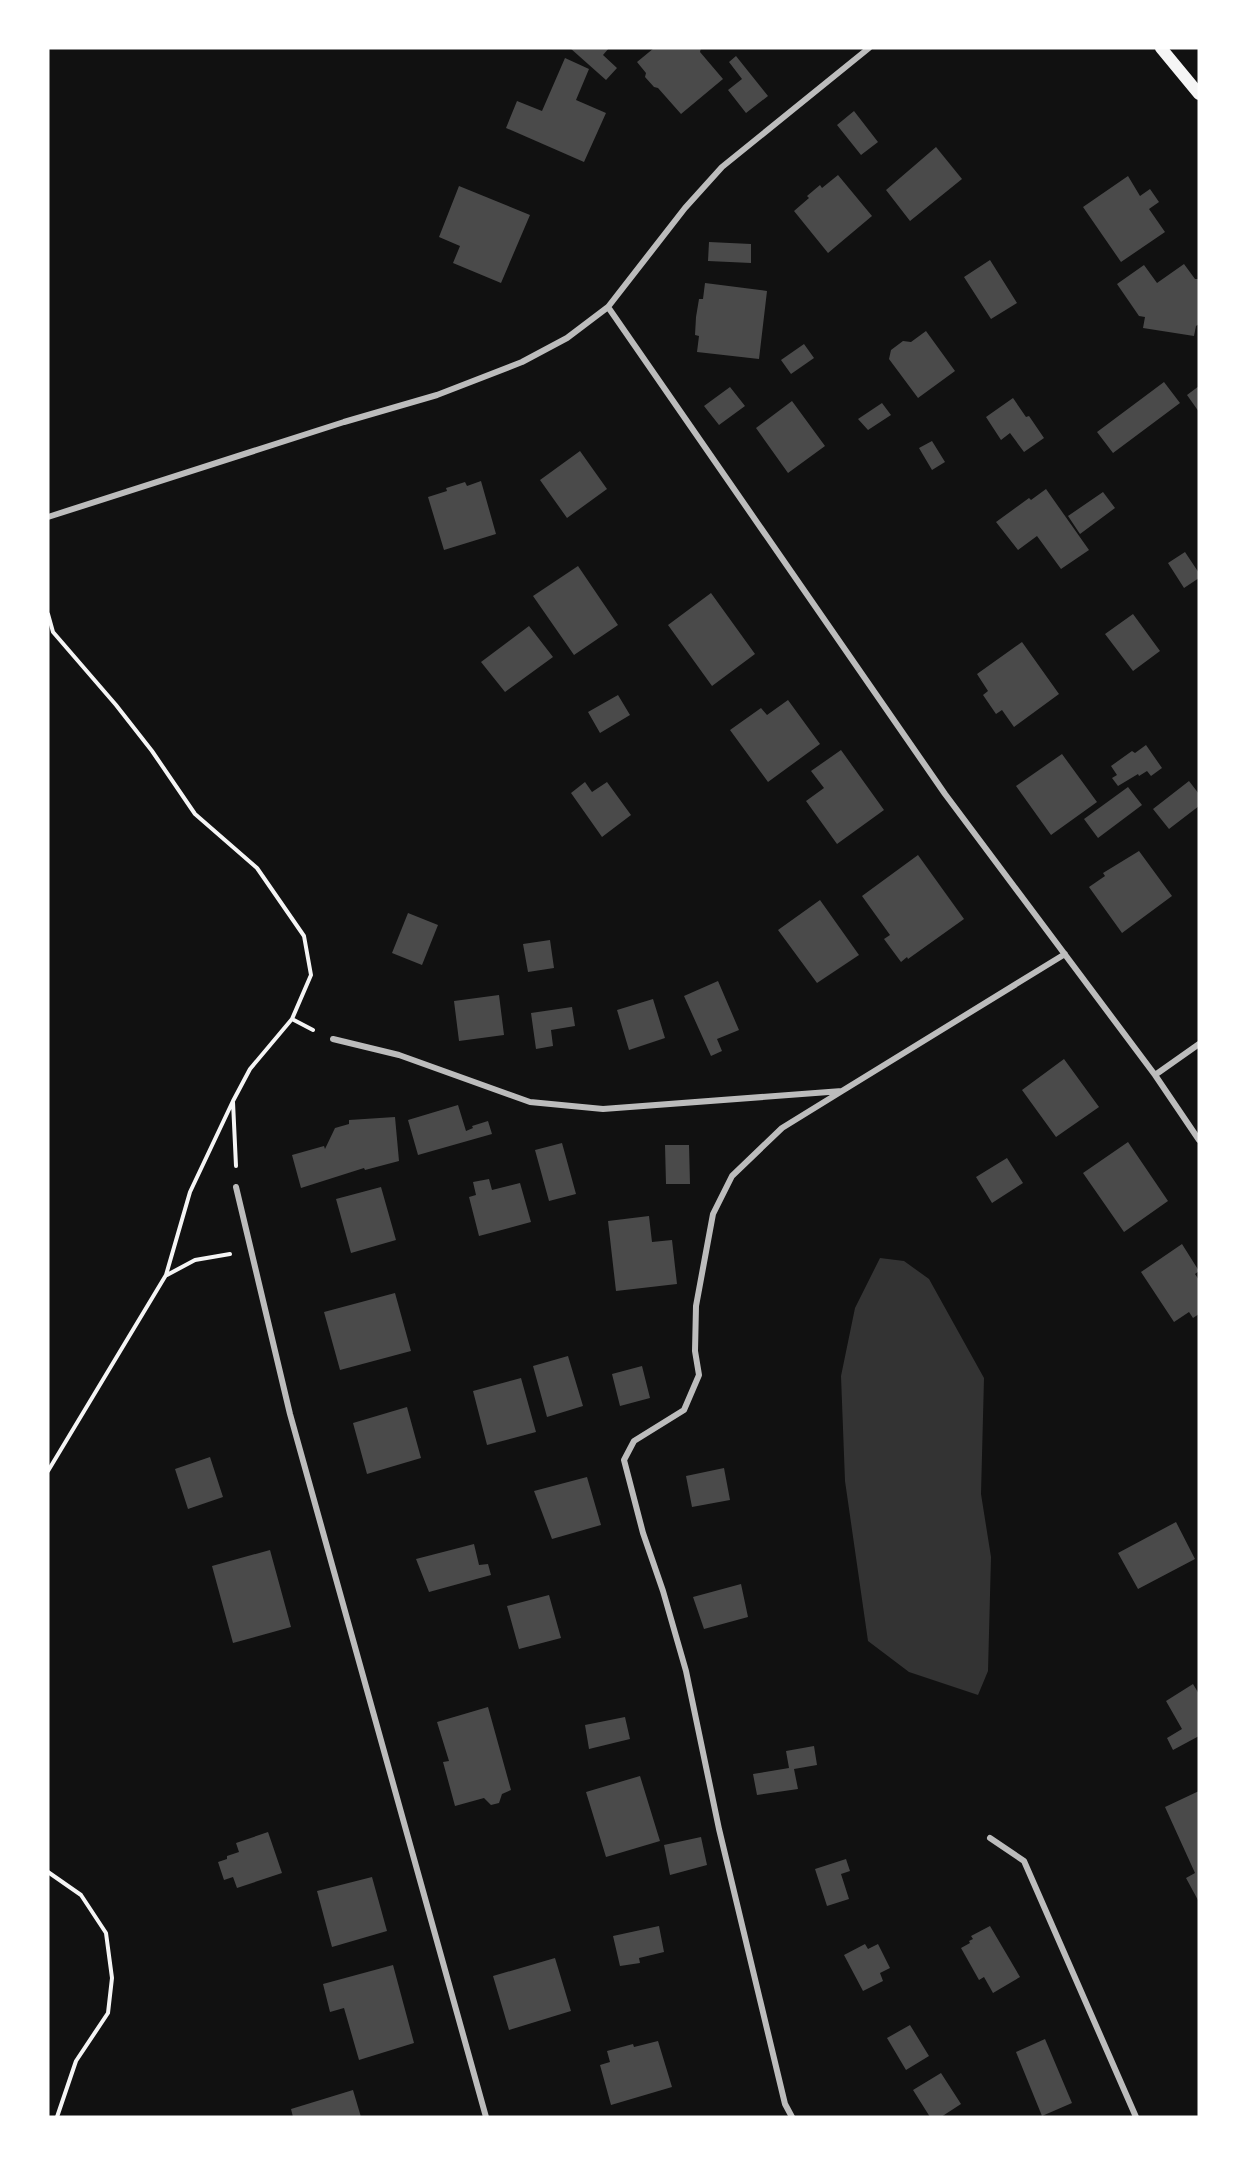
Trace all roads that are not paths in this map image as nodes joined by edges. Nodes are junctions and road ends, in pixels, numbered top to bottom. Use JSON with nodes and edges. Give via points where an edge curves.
{"nodes":[{"id":1,"x":869,"y":48,"type":"edge"},
{"id":2,"x":1161,"y":48,"type":"edge"},
{"id":3,"x":1199,"y":94,"type":"edge"},
{"id":4,"x":608,"y":307,"type":"junction"},
{"id":5,"x":48,"y":517,"type":"edge"},
{"id":6,"x":1065,"y":954,"type":"junction"},
{"id":7,"x":333,"y":1039,"type":"dead end"},
{"id":8,"x":1199,"y":1044,"type":"edge"},
{"id":9,"x":1155,"y":1075,"type":"junction"},
{"id":10,"x":842,"y":1091,"type":"junction"},
{"id":11,"x":1199,"y":1140,"type":"edge"},
{"id":12,"x":236,"y":1187,"type":"road end"},
{"id":13,"x":990,"y":1838,"type":"dead end"},
{"id":14,"x":486,"y":2117,"type":"edge"},
{"id":15,"x":792,"y":2117,"type":"edge"},
{"id":16,"x":1136,"y":2117,"type":"edge"}],
"edges":[{"from":1,"to":4,"type":"street","via":[[722,167]]},
{"from":2,"to":3,"type":"main road"},
{"from":4,"to":5,"type":"street","via":[[567,338],[522,362],[437,395]]},
{"from":4,"to":6,"type":"street","via":[[945,794]]},
{"from":6,"to":9,"type":"street"},
{"from":6,"to":10,"type":"street"},
{"from":7,"to":10,"type":"street","via":[[399,1055],[530,1102],[603,1109]]},
{"from":8,"to":9,"type":"street"},
{"from":9,"to":11,"type":"street"},
{"from":10,"to":15,"type":"street","via":[[782,1128],[732,1176],[713,1214],[696,1306],[699,1375],[684,1410],[634,1441],[624,1460],[686,1671],[754,1977],[785,2104]]},
{"from":12,"to":14,"type":"street","via":[[290,1414]]},
{"from":13,"to":16,"type":"street","via":[[1024,1861]]}]}
